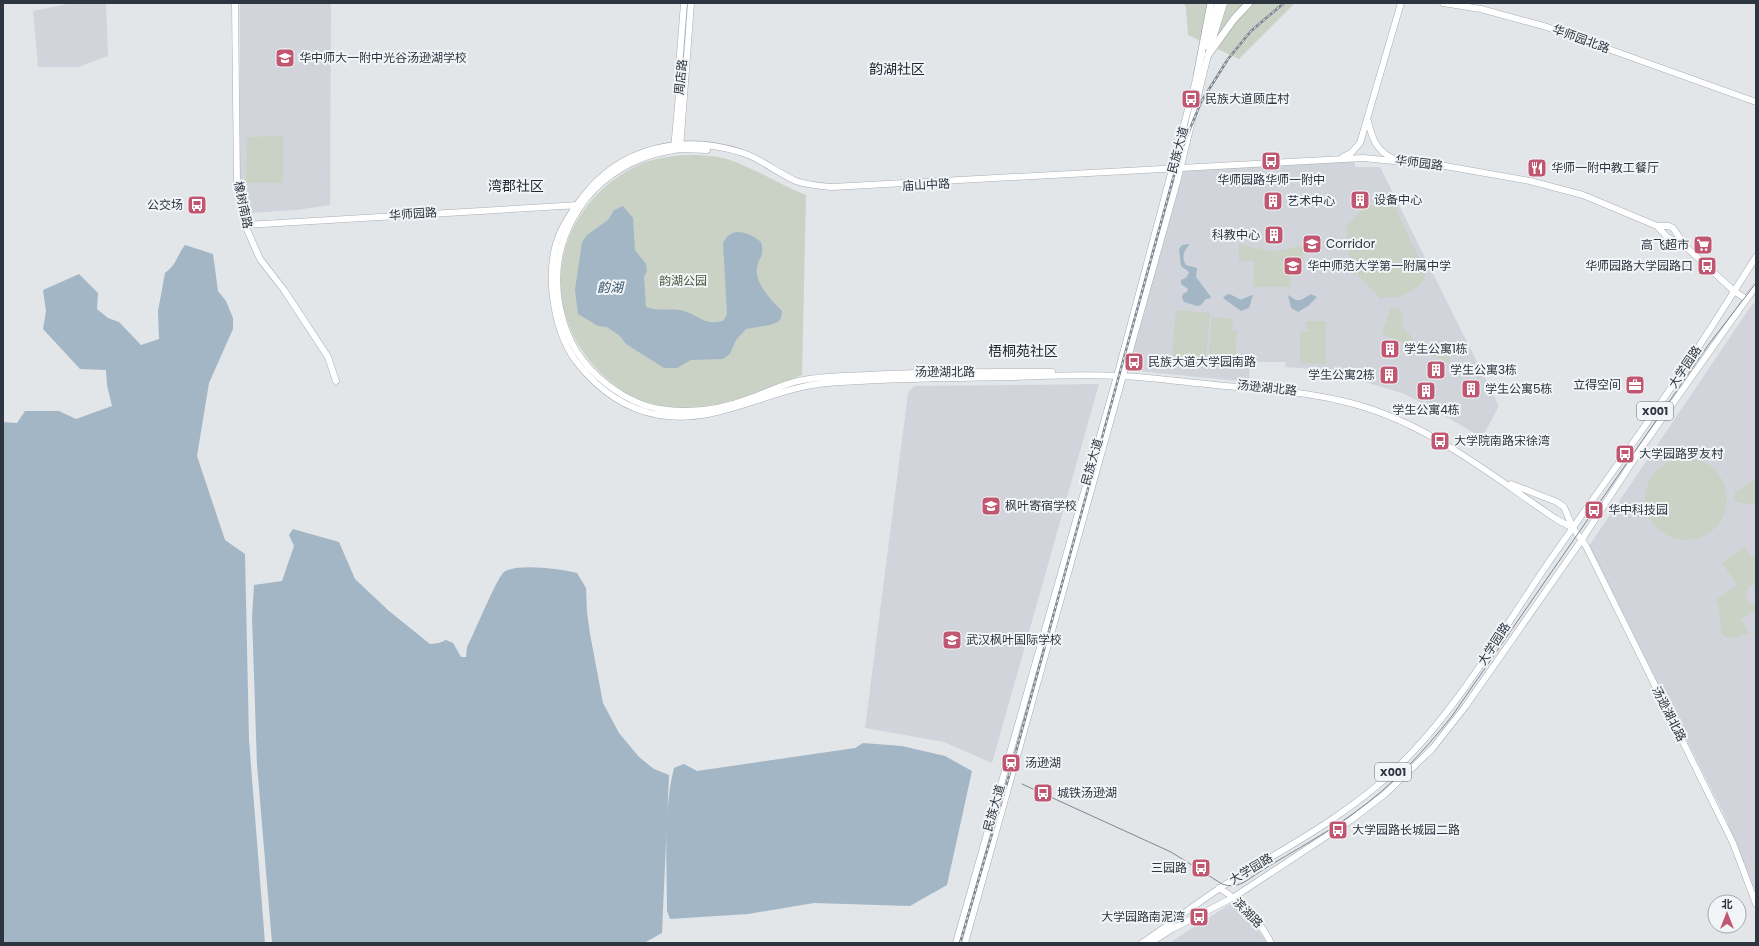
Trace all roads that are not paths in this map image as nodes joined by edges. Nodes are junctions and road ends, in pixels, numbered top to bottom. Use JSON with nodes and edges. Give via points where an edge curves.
{"nodes":[{"id":1,"x":235,"y":3,"type":"edge"},
{"id":2,"x":684,"y":3,"type":"edge"},
{"id":3,"x":688,"y":3,"type":"edge"},
{"id":4,"x":691,"y":3,"type":"edge"},
{"id":5,"x":695,"y":3,"type":"edge"},
{"id":6,"x":1211,"y":3,"type":"edge"},
{"id":7,"x":1218,"y":3,"type":"edge"},
{"id":8,"x":1224,"y":3,"type":"edge"},
{"id":9,"x":1249,"y":3,"type":"edge"},
{"id":10,"x":1401,"y":3,"type":"edge"},
{"id":11,"x":1443,"y":3,"type":"edge"},
{"id":12,"x":685,"y":54,"type":"junction"},
{"id":13,"x":1208,"y":55,"type":"junction"},
{"id":14,"x":1197,"y":76,"type":"junction"},
{"id":15,"x":682,"y":82,"type":"junction"},
{"id":16,"x":1756,"y":102,"type":"edge"},
{"id":17,"x":1368,"y":121,"type":"junction"},
{"id":18,"x":677,"y":147,"type":"junction"},
{"id":19,"x":1340,"y":158,"type":"junction"},
{"id":20,"x":1395,"y":160,"type":"junction"},
{"id":21,"x":1176,"y":168,"type":"junction"},
{"id":22,"x":579,"y":205,"type":"junction"},
{"id":23,"x":245,"y":225,"type":"junction"},
{"id":24,"x":1657,"y":226,"type":"junction"},
{"id":25,"x":1686,"y":247,"type":"junction"},
{"id":26,"x":1756,"y":257,"type":"edge"},
{"id":27,"x":1756,"y":264,"type":"edge"},
{"id":28,"x":1756,"y":286,"type":"edge"},
{"id":29,"x":1734,"y":291,"type":"junction"},
{"id":30,"x":1746,"y":299,"type":"junction"},
{"id":31,"x":1121,"y":374,"type":"junction"},
{"id":32,"x":336,"y":381,"type":"dead end"},
{"id":33,"x":1573,"y":528,"type":"junction"},
{"id":34,"x":1581,"y":541,"type":"junction"},
{"id":35,"x":1219,"y":888,"type":"junction"},
{"id":36,"x":1234,"y":897,"type":"junction"},
{"id":37,"x":1756,"y":904,"type":"edge"},
{"id":38,"x":956,"y":943,"type":"edge"},
{"id":39,"x":965,"y":943,"type":"edge"},
{"id":40,"x":1142,"y":943,"type":"edge"},
{"id":41,"x":1150,"y":943,"type":"edge"},
{"id":42,"x":1271,"y":943,"type":"edge"}],
"edges":[{"from":1,"to":23,"type":"main road","name":"橡树南路","via":[[237,184]]},
{"from":2,"to":15,"type":"main road","via":[[679,53]]},
{"from":3,"to":12,"type":"main road","name":"周店路"},
{"from":4,"to":12,"type":"main road","name":"周店路"},
{"from":5,"to":15,"type":"main road","via":[[691,54]]},
{"from":6,"to":14,"type":"highway"},
{"from":7,"to":14,"type":"main road","name":"民族大道"},
{"from":8,"to":13,"type":"main road","name":"民族大道"},
{"from":9,"to":13,"type":"highway"},
{"from":10,"to":17,"type":"main road"},
{"from":11,"to":16,"type":"main road","name":"华师园北路","via":[[1520,18]]},
{"from":12,"to":15,"type":"main road","name":"周店路"},
{"from":13,"to":21,"type":"main road","name":"民族大道"},
{"from":14,"to":21,"type":"main road","name":"民族大道"},
{"from":15,"to":18,"type":"main road","name":"周店路"},
{"from":17,"to":19,"type":"main road","via":[[1360,143],[1351,153]]},
{"from":17,"to":20,"type":"main road","via":[[1372,139],[1382,153]]},
{"from":18,"to":21,"type":"main road","name":"庙山中路","via":[[712,146],[741,152],[797,181],[814,186]]},
{"from":18,"to":22,"type":"main road","name":"汤逊湖北路","via":[[654,148],[626,160],[593,183]]},
{"from":19,"to":20,"type":"main road","name":"华师园路"},
{"from":19,"to":21,"type":"main road","name":"华师园路"},
{"from":20,"to":24,"type":"main road","name":"华师园路","via":[[1530,181],[1583,195]]},
{"from":21,"to":31,"type":"main road","name":"民族大道"},
{"from":22,"to":23,"type":"main road","name":"华师园路"},
{"from":22,"to":31,"type":"main road","name":"汤逊湖北路","via":[[563,239],[559,255],[557,289],[562,317],[572,344],[588,369],[622,395],[646,406],[692,412],[718,408],[801,380],[822,377],[907,372]]},
{"from":23,"to":32,"type":"main road","name":"橡树南路","via":[[260,259],[328,356]]},
{"from":24,"to":25,"type":"main road","via":[[1667,237]]},
{"from":24,"to":25,"type":"main road","via":[[1673,228]]},
{"from":25,"to":29,"type":"main road"},
{"from":26,"to":29,"type":"main road","name":"大学园路","number":"X001"},
{"from":27,"to":29,"type":"main road"},
{"from":28,"to":30,"type":"main road","name":"大学园路","number":"X001"},
{"from":29,"to":30,"type":"main road"},
{"from":29,"to":33,"type":"main road","name":"大学园路","number":"X001","via":[[1677,380]]},
{"from":30,"to":34,"type":"main road","name":"大学园路","number":"X001","via":[[1642,447]]},
{"from":31,"to":33,"type":"main road","name":"汤逊湖北路","via":[[1308,394],[1345,401],[1392,416],[1440,441],[1551,516]]},
{"from":31,"to":33,"type":"main road","name":"汤逊湖北路","via":[[1308,392],[1345,399],[1393,414],[1430,432],[1517,488],[1557,502],[1568,513]]},
{"from":31,"to":38,"type":"main road","name":"民族大道"},
{"from":31,"to":39,"type":"main road","name":"民族大道"},
{"from":33,"to":34,"type":"main road","name":"汤逊湖北路"},
{"from":33,"to":35,"type":"main road","name":"大学园路","number":"X001","via":[[1473,676],[1424,740],[1380,784],[1354,804],[1302,840]]},
{"from":34,"to":36,"type":"main road","name":"大学园路","number":"X001","via":[[1465,707],[1432,749],[1385,794],[1351,820]]},
{"from":34,"to":37,"type":"main road","name":"汤逊湖北路","via":[[1733,843]]},
{"from":35,"to":36,"type":"main road","name":"滨湖路"},
{"from":35,"to":40,"type":"main road","name":"大学园路","number":"X001"},
{"from":36,"to":41,"type":"main road","name":"大学园路","number":"X001"},
{"from":36,"to":42,"type":"main road","name":"滨湖路","via":[[1265,930]]}]}
